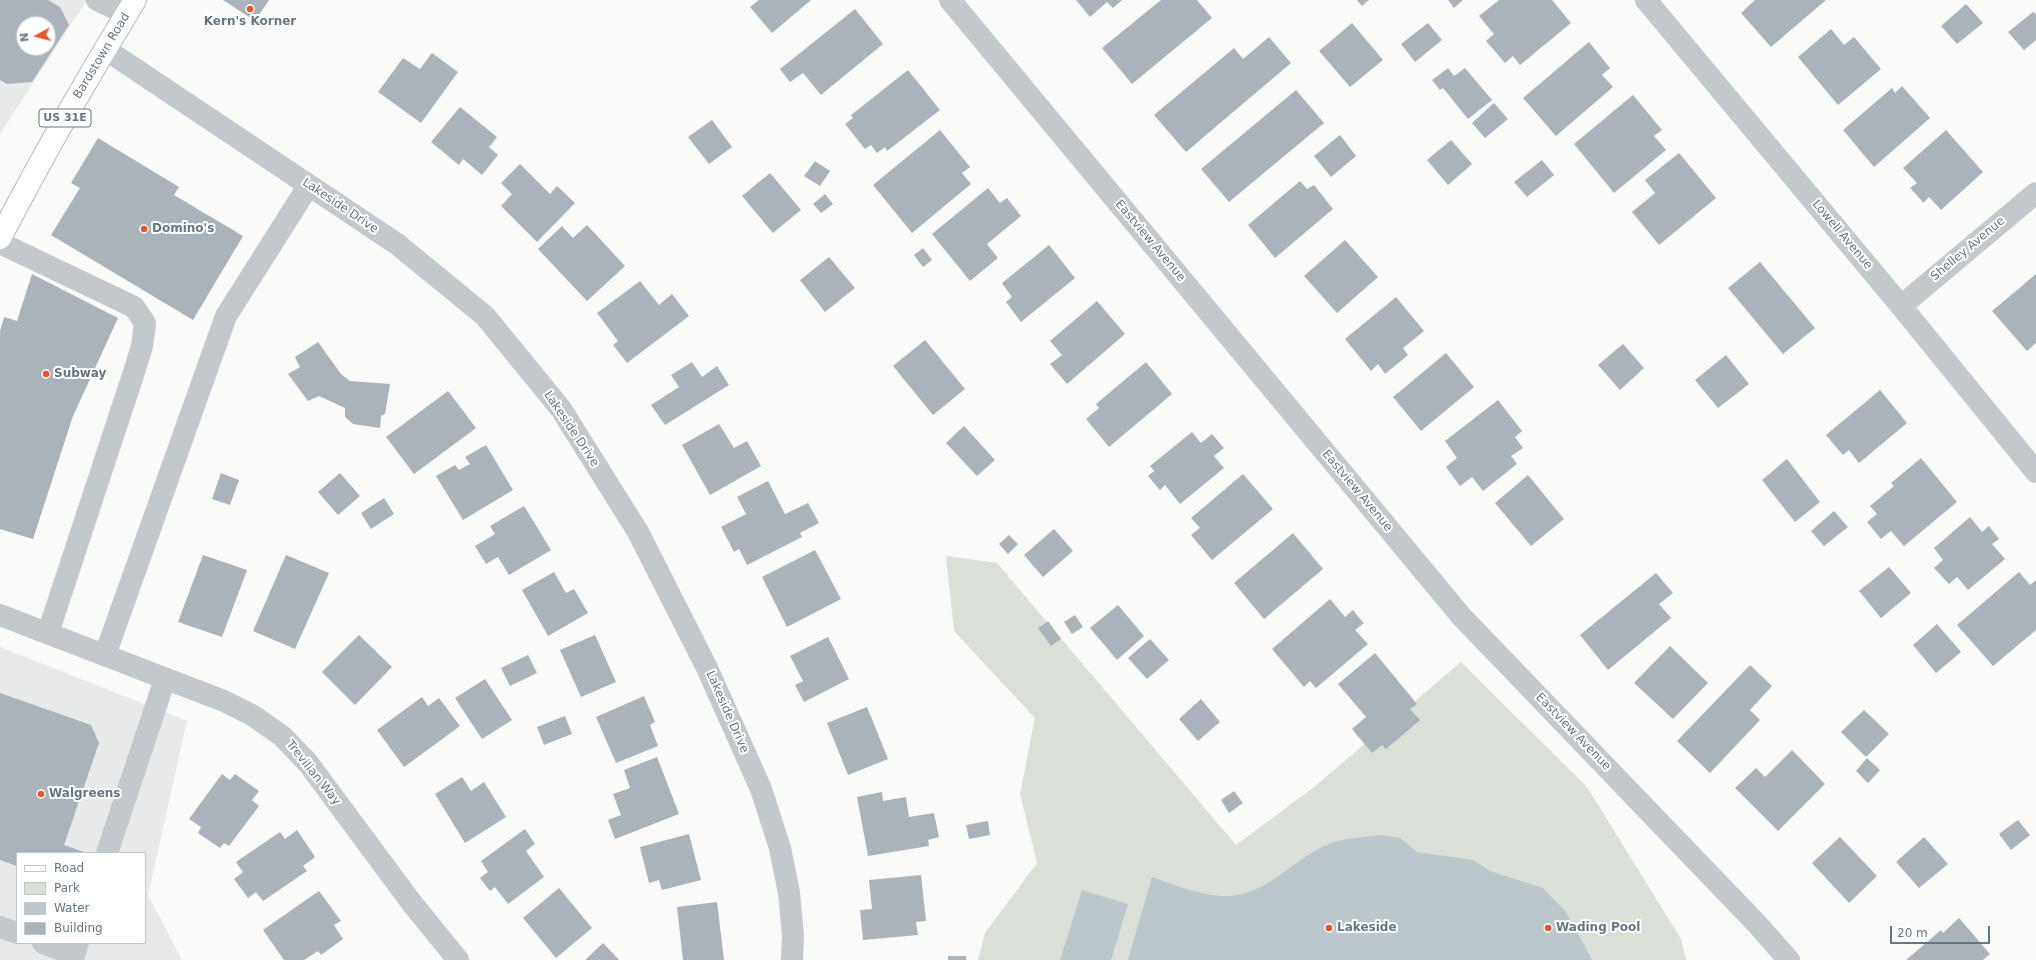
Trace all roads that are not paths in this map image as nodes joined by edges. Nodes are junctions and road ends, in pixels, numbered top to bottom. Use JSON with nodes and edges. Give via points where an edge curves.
{"nodes":[{"id":1,"x":97,"y":0,"type":"edge"},
{"id":2,"x":950,"y":0,"type":"edge"},
{"id":3,"x":1646,"y":0,"type":"edge"},
{"id":4,"x":131,"y":7,"type":"edge"},
{"id":5,"x":105,"y":49,"type":"junction"},
{"id":6,"x":309,"y":185,"type":"junction"},
{"id":7,"x":2036,"y":193,"type":"edge"},
{"id":8,"x":0,"y":238,"type":"edge"},
{"id":9,"x":0,"y":243,"type":"edge"},
{"id":10,"x":1901,"y":306,"type":"junction"},
{"id":11,"x":2036,"y":472,"type":"edge"},
{"id":12,"x":0,"y":615,"type":"edge"},
{"id":13,"x":48,"y":633,"type":"junction"},
{"id":14,"x":105,"y":655,"type":"junction"},
{"id":15,"x":165,"y":679,"type":"junction"},
{"id":16,"x":107,"y":852,"type":"edge"},
{"id":17,"x":0,"y":927,"type":"edge"},
{"id":18,"x":16,"y":933,"type":"edge"},
{"id":19,"x":47,"y":944,"type":"edge"},
{"id":20,"x":79,"y":953,"type":"edge"},
{"id":21,"x":458,"y":960,"type":"edge"},
{"id":22,"x":792,"y":960,"type":"edge"},
{"id":23,"x":1789,"y":960,"type":"edge"}],
"edges":[{"from":1,"to":4,"type":"street"},
{"from":2,"to":23,"type":"street","name":"Eastview Avenue","via":[[1461,616]]},
{"from":3,"to":10,"type":"street","name":"Lowell Avenue"},
{"from":4,"to":5,"type":"main road","name":"Bardstown Road","number":"US 31E"},
{"from":5,"to":6,"type":"street","name":"Lakeside Drive"},
{"from":5,"to":8,"type":"main road","name":"Bardstown Road","number":"US 31E","via":[[41,160]]},
{"from":6,"to":14,"type":"street","via":[[226,316]]},
{"from":6,"to":22,"type":"street","name":"Lakeside Drive","via":[[397,244],[484,316],[561,409],[638,532],[707,668],[761,789],[780,848],[789,893],[793,935]]},
{"from":7,"to":10,"type":"street","name":"Shelley Avenue"},
{"from":9,"to":13,"type":"street","via":[[134,307],[145,323],[136,366]]},
{"from":10,"to":11,"type":"street","name":"Lowell Avenue"},
{"from":12,"to":13,"type":"street","name":"Trevilian Way"},
{"from":13,"to":14,"type":"street","name":"Trevilian Way"},
{"from":14,"to":15,"type":"street","name":"Trevilian Way"},
{"from":15,"to":16,"type":"street"},
{"from":15,"to":21,"type":"street","name":"Trevilian Way","via":[[238,708],[282,736],[308,763]]},
{"from":17,"to":18,"type":"street"},
{"from":19,"to":20,"type":"street"}]}
